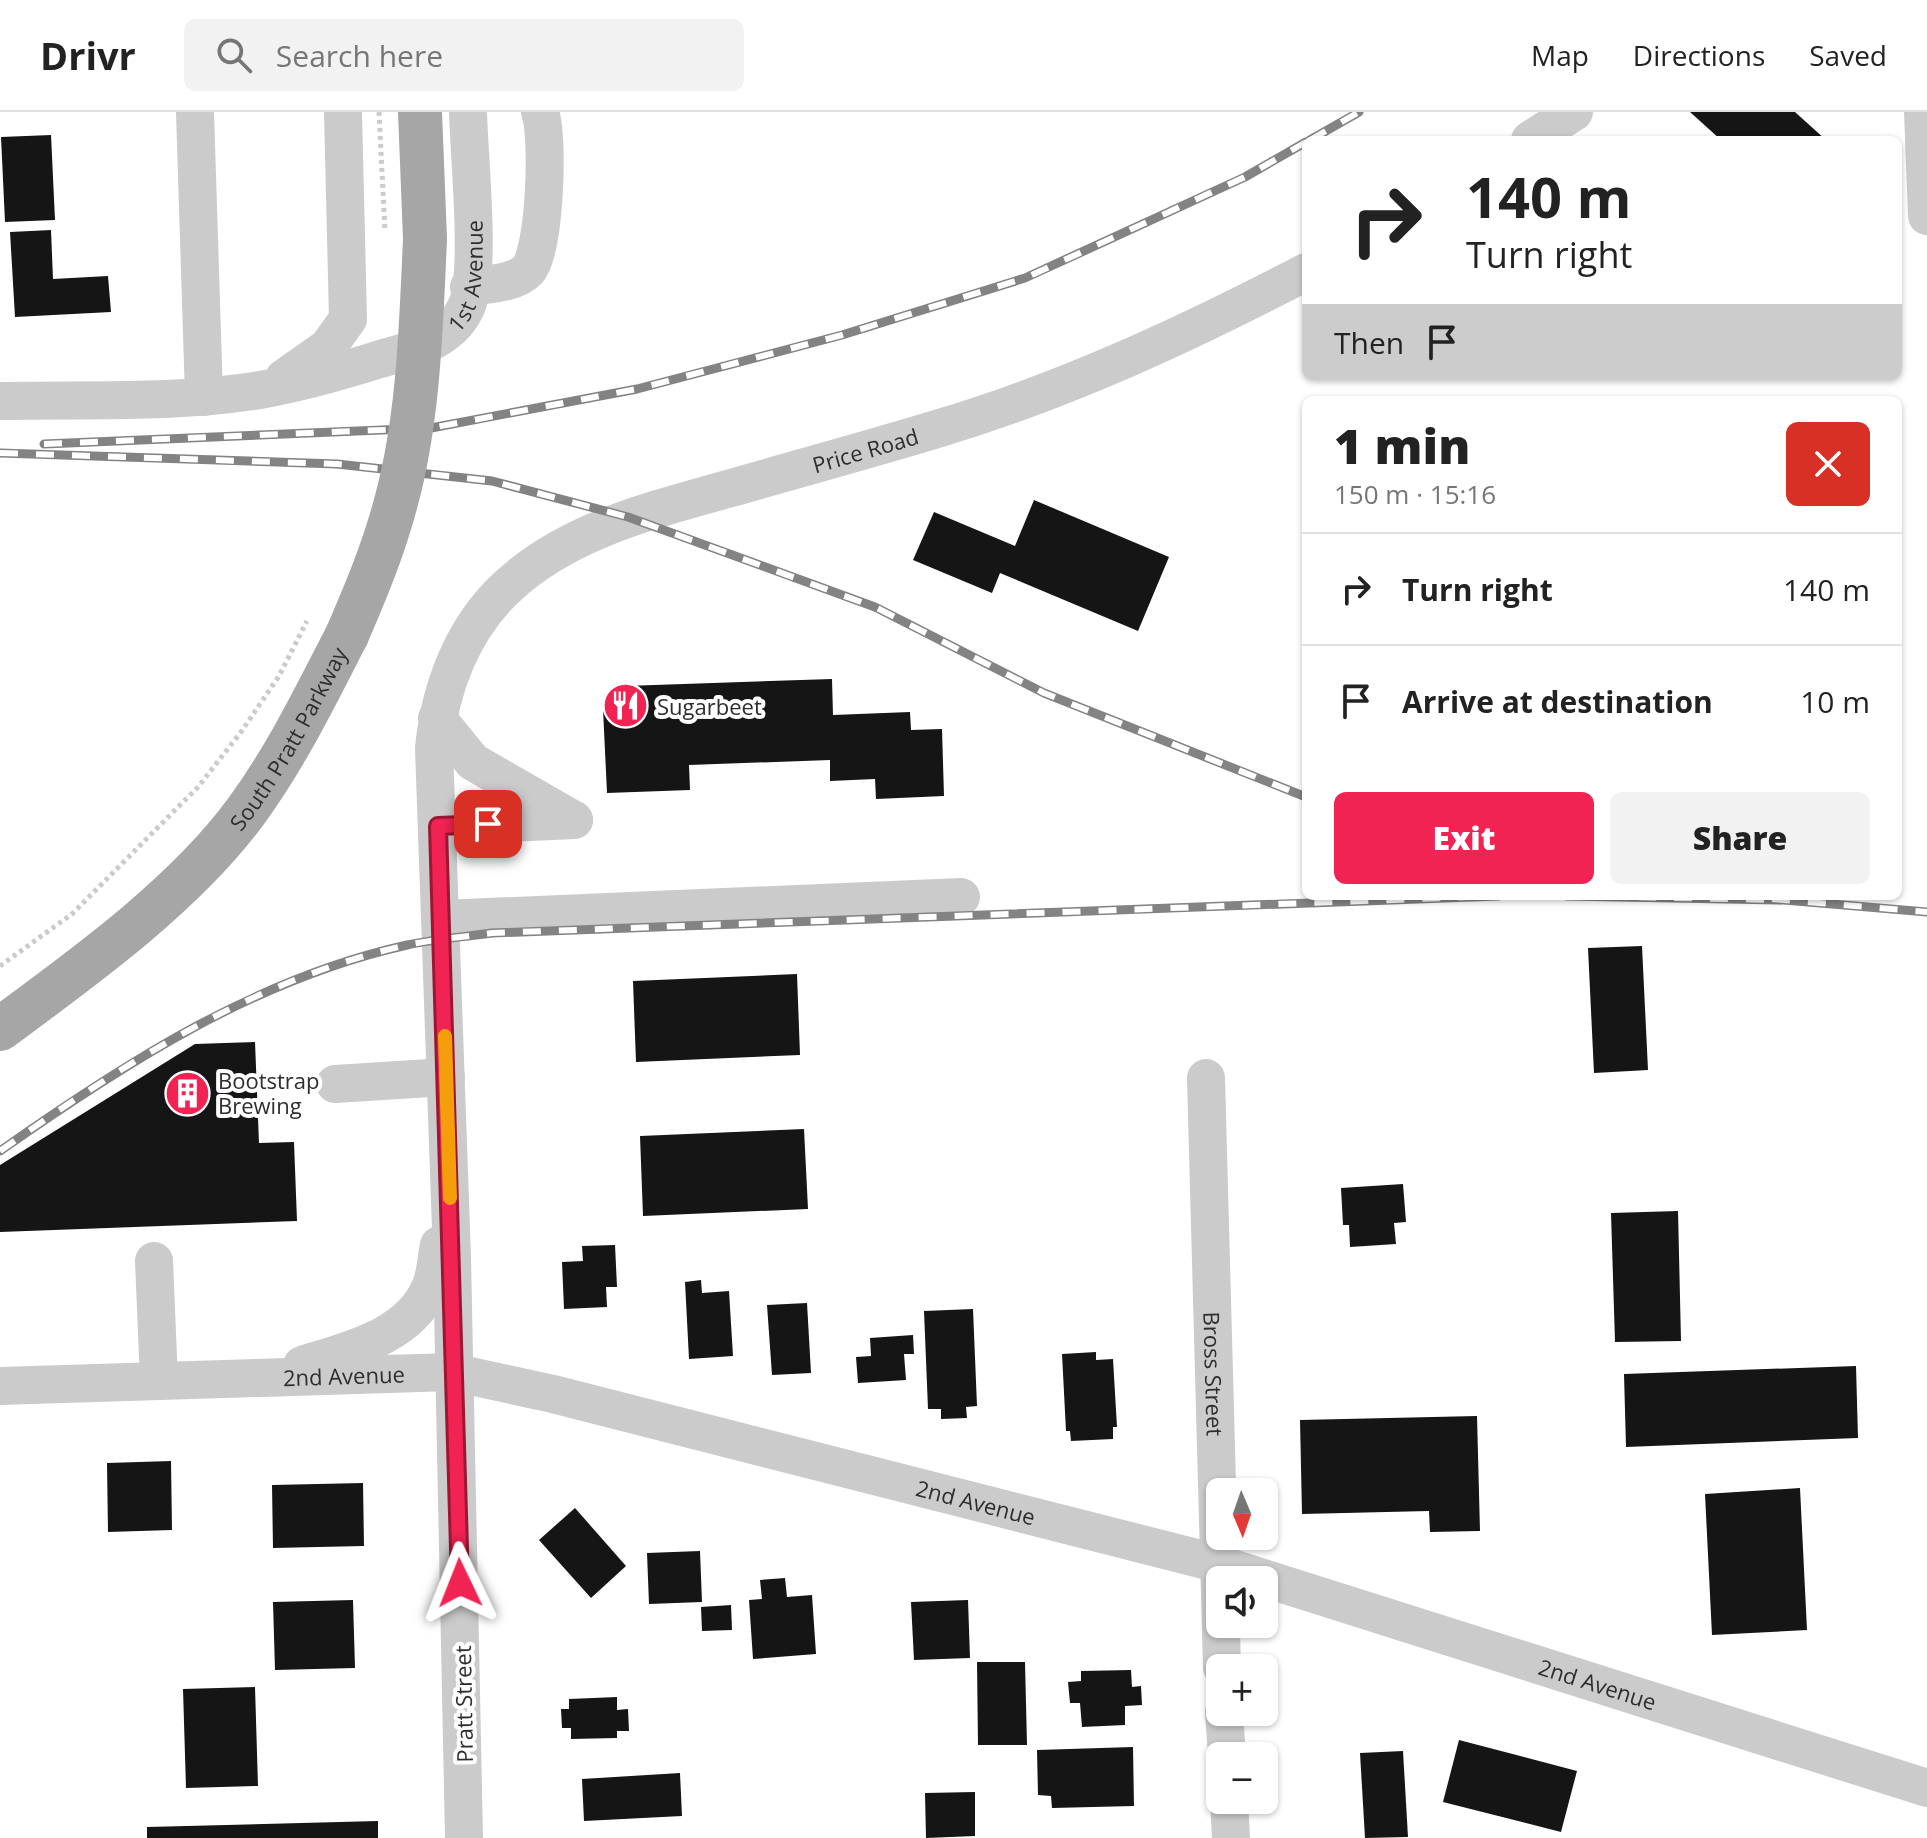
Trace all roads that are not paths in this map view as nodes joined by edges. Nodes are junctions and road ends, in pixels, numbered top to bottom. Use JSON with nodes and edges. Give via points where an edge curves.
{"nodes":[{"id":1,"x":195,"y":112,"type":"edge"},
{"id":2,"x":343,"y":112,"type":"edge"},
{"id":3,"x":420,"y":112,"type":"edge"},
{"id":4,"x":468,"y":112,"type":"edge"},
{"id":5,"x":540,"y":112,"type":"edge"},
{"id":6,"x":1574,"y":112,"type":"edge"},
{"id":7,"x":1923,"y":112,"type":"edge"},
{"id":8,"x":1536,"y":136,"type":"edge"},
{"id":9,"x":1927,"y":216,"type":"edge"},
{"id":10,"x":1302,"y":274,"type":"edge"},
{"id":11,"x":469,"y":287,"type":"junction"},
{"id":12,"x":260,"y":390,"type":"junction"},
{"id":13,"x":204,"y":397,"type":"junction"},
{"id":14,"x":0,"y":401,"type":"edge"},
{"id":15,"x":454,"y":660,"type":"joint"},
{"id":16,"x":437,"y":718,"type":"junction"},
{"id":17,"x":438,"y":826,"type":"junction"},
{"id":18,"x":961,"y":897,"type":"dead end"},
{"id":19,"x":441,"y":919,"type":"junction"},
{"id":20,"x":5,"y":1025,"type":"edge"},
{"id":21,"x":446,"y":1077,"type":"junction"},
{"id":22,"x":1206,"y":1078,"type":"dead end"},
{"id":23,"x":335,"y":1084,"type":"dead end"},
{"id":24,"x":449,"y":1187,"type":"junction"},
{"id":25,"x":154,"y":1261,"type":"dead end"},
{"id":26,"x":452,"y":1372,"type":"junction"},
{"id":27,"x":266,"y":1378,"type":"junction"},
{"id":28,"x":159,"y":1381,"type":"junction"},
{"id":29,"x":0,"y":1386,"type":"edge"},
{"id":30,"x":1216,"y":1563,"type":"junction"},
{"id":31,"x":1221,"y":1654,"type":"edge"},
{"id":32,"x":1927,"y":1788,"type":"edge"},
{"id":33,"x":1230,"y":1814,"type":"edge"},
{"id":34,"x":464,"y":1838,"type":"edge"},
{"id":35,"x":1231,"y":1838,"type":"edge"}],
"edges":[{"from":1,"to":13,"type":"street"},
{"from":2,"to":12,"type":"street","name":"1st Avenue","via":[[348,319],[328,347],[295,373]]},
{"from":3,"to":20,"type":"main road","name":"South Pratt Parkway","bridge":true,"via":[[425,239],[412,411],[397,499],[347,635],[294,740],[245,812],[186,877],[130,927]]},
{"from":4,"to":11,"type":"street","name":"1st Avenue","via":[[473,261]]},
{"from":5,"to":11,"type":"street","via":[[544,157],[538,253],[516,278]]},
{"from":6,"to":8,"type":"street"},
{"from":7,"to":9,"type":"street"},
{"from":10,"to":15,"type":"street","name":"Price Road","via":[[1112,365],[943,427],[616,523],[567,545],[507,587]]},
{"from":11,"to":12,"type":"street","name":"1st Avenue","via":[[467,304],[454,325],[429,344]]},
{"from":12,"to":13,"type":"street","name":"1st Avenue"},
{"from":13,"to":14,"type":"street","name":"1st Avenue"},
{"from":15,"to":16,"type":"street","name":"Pratt Street"},
{"from":16,"to":17,"type":"street","name":"Pratt Street"},
{"from":16,"to":17,"type":"street","via":[[473,762],[574,820]]},
{"from":17,"to":19,"type":"street","name":"Pratt Street"},
{"from":18,"to":19,"type":"street"},
{"from":19,"to":21,"type":"street","name":"Pratt Street"},
{"from":21,"to":23,"type":"street"},
{"from":21,"to":24,"type":"street","name":"Pratt Street"},
{"from":22,"to":30,"type":"street","name":"Bross Street"},
{"from":24,"to":26,"type":"street","name":"Pratt Street"},
{"from":24,"to":27,"type":"street","via":[[431,1287],[409,1318],[370,1342]]},
{"from":25,"to":28,"type":"street"},
{"from":26,"to":27,"type":"street","name":"2nd Avenue"},
{"from":26,"to":30,"type":"street","name":"2nd Avenue"},
{"from":26,"to":34,"type":"street","name":"Pratt Street"},
{"from":27,"to":28,"type":"street","name":"2nd Avenue"},
{"from":28,"to":29,"type":"street","name":"2nd Avenue"},
{"from":30,"to":31,"type":"street","name":"Bross Street"},
{"from":30,"to":32,"type":"street","name":"2nd Avenue"},
{"from":33,"to":35,"type":"street"}]}
